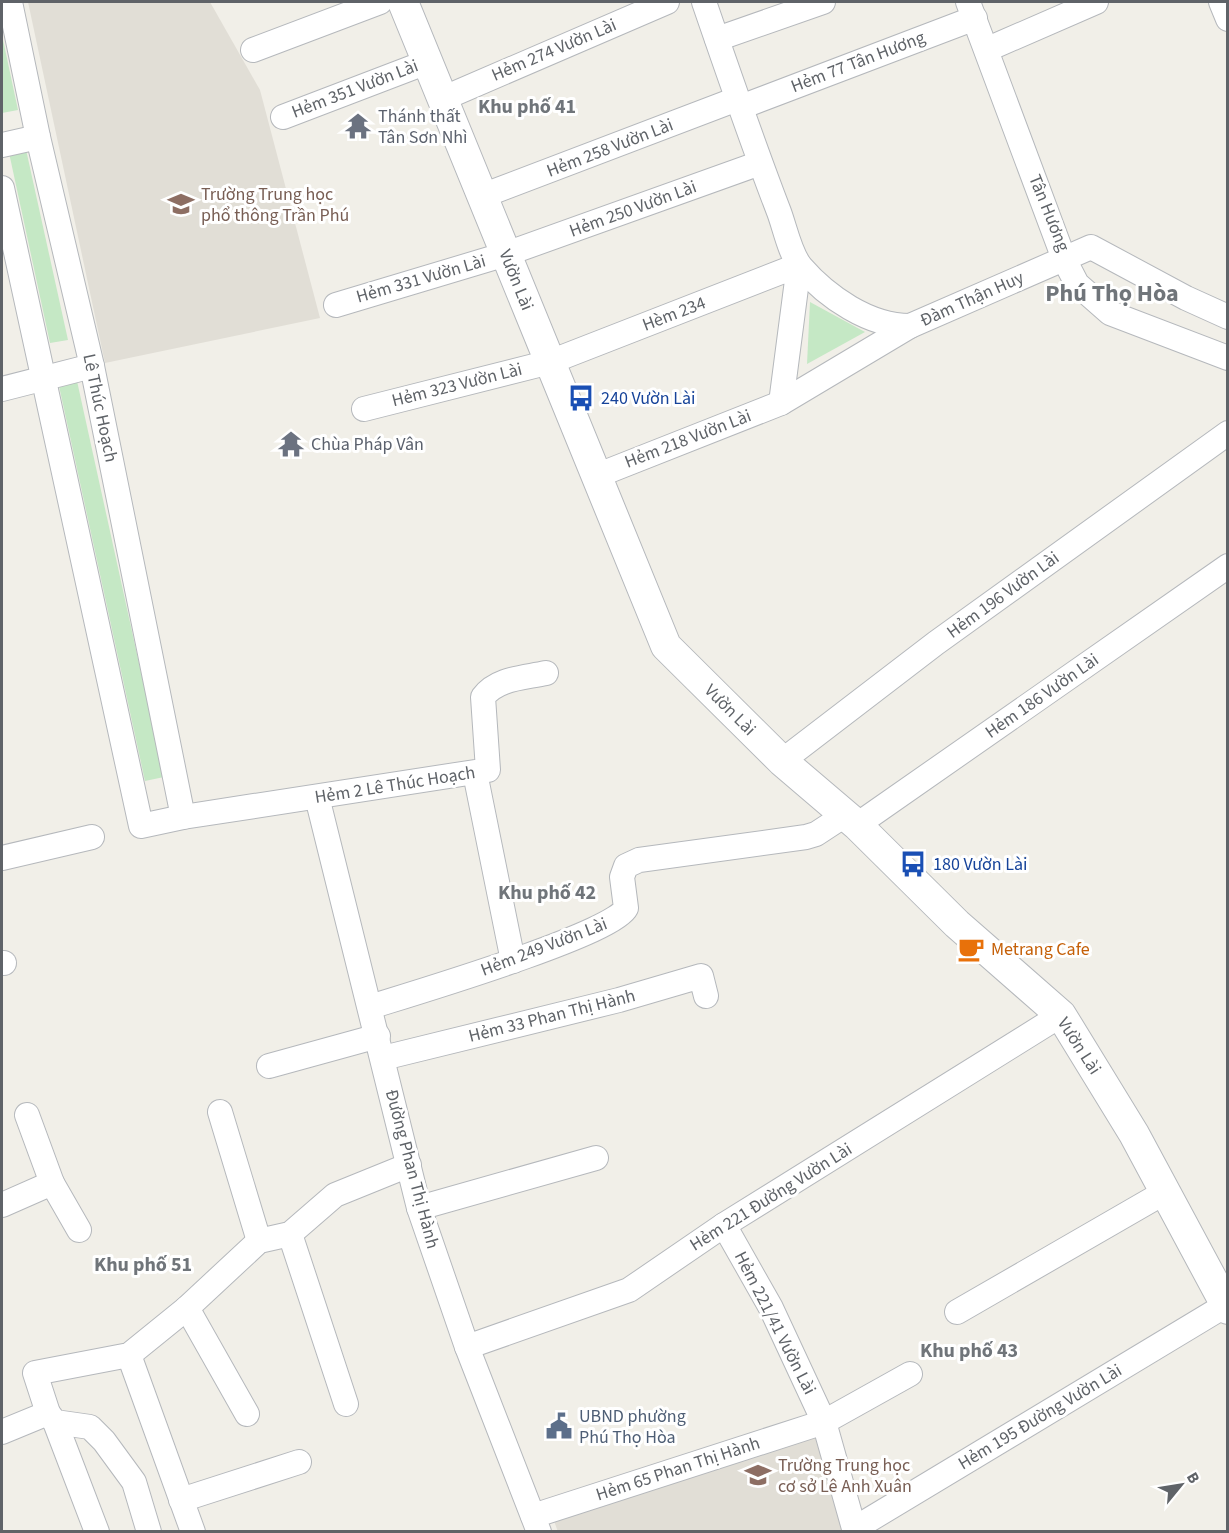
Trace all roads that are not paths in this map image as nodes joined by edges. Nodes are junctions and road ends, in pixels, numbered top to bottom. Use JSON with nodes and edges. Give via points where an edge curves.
{"nodes":[{"id":1,"x":10,"y":2,"type":"edge"},
{"id":2,"x":380,"y":2,"type":"edge"},
{"id":3,"x":403,"y":2,"type":"edge"},
{"id":4,"x":667,"y":2,"type":"edge"},
{"id":5,"x":704,"y":2,"type":"edge"},
{"id":6,"x":823,"y":2,"type":"edge"},
{"id":7,"x":1096,"y":2,"type":"edge"},
{"id":8,"x":1221,"y":2,"type":"edge"},
{"id":9,"x":971,"y":10,"type":"edge"},
{"id":10,"x":1227,"y":19,"type":"edge"},
{"id":11,"x":717,"y":39,"type":"junction"},
{"id":12,"x":988,"y":49,"type":"junction"},
{"id":13,"x":253,"y":50,"type":"dead end"},
{"id":14,"x":427,"y":62,"type":"junction"},
{"id":15,"x":442,"y":99,"type":"junction"},
{"id":16,"x":739,"y":103,"type":"junction"},
{"id":17,"x":283,"y":117,"type":"dead end"},
{"id":18,"x":38,"y":137,"type":"junction"},
{"id":19,"x":2,"y":146,"type":"edge"},
{"id":20,"x":760,"y":163,"type":"junction"},
{"id":21,"x":2,"y":188,"type":"edge"},
{"id":22,"x":482,"y":196,"type":"junction"},
{"id":23,"x":506,"y":254,"type":"junction"},
{"id":24,"x":1064,"y":259,"type":"junction"},
{"id":25,"x":799,"y":265,"type":"junction"},
{"id":26,"x":336,"y":304,"type":"dead end"},
{"id":27,"x":1227,"y":317,"type":"edge"},
{"id":28,"x":910,"y":326,"type":"junction"},
{"id":29,"x":1227,"y":358,"type":"edge"},
{"id":30,"x":550,"y":362,"type":"junction"},
{"id":31,"x":92,"y":366,"type":"junction"},
{"id":32,"x":45,"y":380,"type":"junction"},
{"id":33,"x":2,"y":389,"type":"edge"},
{"id":34,"x":781,"y":403,"type":"junction"},
{"id":35,"x":364,"y":408,"type":"dead end"},
{"id":36,"x":1227,"y":433,"type":"edge"},
{"id":37,"x":596,"y":476,"type":"junction"},
{"id":38,"x":1227,"y":566,"type":"edge"},
{"id":39,"x":546,"y":673,"type":"dead end"},
{"id":40,"x":782,"y":761,"type":"junction"},
{"id":41,"x":476,"y":773,"type":"junction"},
{"id":42,"x":317,"y":797,"type":"junction"},
{"id":43,"x":183,"y":817,"type":"junction"},
{"id":44,"x":851,"y":820,"type":"junction"},
{"id":45,"x":92,"y":837,"type":"dead end"},
{"id":46,"x":2,"y":858,"type":"edge"},
{"id":47,"x":513,"y":961,"type":"junction"},
{"id":48,"x":705,"y":996,"type":"dead end"},
{"id":49,"x":370,"y":1007,"type":"junction"},
{"id":50,"x":1061,"y":1015,"type":"junction"},
{"id":51,"x":380,"y":1047,"type":"junction"},
{"id":52,"x":268,"y":1066,"type":"dead end"},
{"id":53,"x":220,"y":1112,"type":"dead end"},
{"id":54,"x":27,"y":1115,"type":"dead end"},
{"id":55,"x":596,"y":1158,"type":"dead end"},
{"id":56,"x":410,"y":1165,"type":"junction"},
{"id":57,"x":52,"y":1183,"type":"junction"},
{"id":58,"x":1165,"y":1192,"type":"junction"},
{"id":59,"x":2,"y":1205,"type":"edge"},
{"id":60,"x":419,"y":1208,"type":"junction"},
{"id":61,"x":724,"y":1225,"type":"junction"},
{"id":62,"x":79,"y":1230,"type":"dead end"},
{"id":63,"x":290,"y":1234,"type":"junction"},
{"id":64,"x":259,"y":1241,"type":"junction"},
{"id":65,"x":1227,"y":1307,"type":"edge"},
{"id":66,"x":187,"y":1308,"type":"junction"},
{"id":67,"x":957,"y":1312,"type":"dead end"},
{"id":68,"x":467,"y":1347,"type":"junction"},
{"id":69,"x":129,"y":1355,"type":"junction"},
{"id":70,"x":910,"y":1374,"type":"dead end"},
{"id":71,"x":346,"y":1404,"type":"dead end"},
{"id":72,"x":247,"y":1414,"type":"dead end"},
{"id":73,"x":52,"y":1417,"type":"junction"},
{"id":74,"x":824,"y":1422,"type":"junction"},
{"id":75,"x":2,"y":1432,"type":"edge"},
{"id":76,"x":299,"y":1462,"type":"dead end"},
{"id":77,"x":182,"y":1500,"type":"junction"},
{"id":78,"x":536,"y":1524,"type":"edge"},
{"id":79,"x":854,"y":1530,"type":"edge"},
{"id":80,"x":97,"y":1532,"type":"edge"},
{"id":81,"x":149,"y":1532,"type":"edge"},
{"id":82,"x":193,"y":1532,"type":"edge"}],
"edges":[{"from":1,"to":18,"type":"street","name":"Lê Thúc Hoạch"},
{"from":2,"to":13,"type":"street"},
{"from":3,"to":14,"type":"street","name":"Vườn Lài"},
{"from":4,"to":15,"type":"street","name":"Hẻm 274 Vườn Lài"},
{"from":5,"to":11,"type":"street","name":"Đàm Thận Huy"},
{"from":6,"to":11,"type":"street"},
{"from":7,"to":12,"type":"street"},
{"from":8,"to":10,"type":"street"},
{"from":9,"to":12,"type":"street","name":"Tân Hương"},
{"from":9,"to":16,"type":"street","name":"Hẻm 77 Tân Hương"},
{"from":11,"to":16,"type":"street","name":"Đàm Thận Huy"},
{"from":12,"to":24,"type":"street","name":"Tân Hương"},
{"from":14,"to":15,"type":"street","name":"Vườn Lài"},
{"from":14,"to":17,"type":"street","name":"Hẻm 351 Vườn Lài"},
{"from":15,"to":22,"type":"street","name":"Vườn Lài"},
{"from":16,"to":20,"type":"street","name":"Đàm Thận Huy"},
{"from":16,"to":22,"type":"street","name":"Hẻm 258 Vườn Lài"},
{"from":18,"to":19,"type":"street"},
{"from":18,"to":31,"type":"street","name":"Lê Thúc Hoạch"},
{"from":20,"to":23,"type":"street","name":"Hẻm 250 Vườn Lài"},
{"from":20,"to":25,"type":"street","name":"Đàm Thận Huy"},
{"from":21,"to":32,"type":"street"},
{"from":22,"to":23,"type":"street","name":"Vườn Lài"},
{"from":23,"to":26,"type":"street","name":"Hẻm 331 Vườn Lài"},
{"from":23,"to":30,"type":"street","name":"Vườn Lài"},
{"from":24,"to":27,"type":"street","name":"Tân Hương","via":[[1091,247]]},
{"from":24,"to":28,"type":"street","name":"Đàm Thận Huy"},
{"from":24,"to":29,"type":"street","via":[[1077,284],[1110,313]]},
{"from":25,"to":28,"type":"street","name":"Đàm Thận Huy","via":[[823,289],[871,319]]},
{"from":25,"to":30,"type":"street","name":"Hèm 234"},
{"from":25,"to":34,"type":"street"},
{"from":28,"to":34,"type":"street","name":"Hẻm 218 Vườn Lài"},
{"from":30,"to":35,"type":"street","name":"Hẻm 323 Vườn Lài"},
{"from":30,"to":37,"type":"street","name":"Vườn Lài"},
{"from":31,"to":32,"type":"street"},
{"from":31,"to":43,"type":"street","name":"Lê Thúc Hoạch"},
{"from":32,"to":33,"type":"street"},
{"from":32,"to":43,"type":"street","name":"Hẻm 2 Lê Thúc Hoạch","via":[[150,824]]},
{"from":34,"to":37,"type":"street","name":"Hẻm 218 Vườn Lài"},
{"from":36,"to":40,"type":"street","name":"Hẻm 196 Vườn Lài","via":[[936,643]]},
{"from":37,"to":40,"type":"street","name":"Vườn Lài","via":[[666,646]]},
{"from":38,"to":44,"type":"street","name":"Hẻm 186 Vườn Lài"},
{"from":39,"to":41,"type":"street","name":"Hẻm 2 Lê Thúc Hoạch","via":[[501,682],[488,690],[483,698],[488,770]]},
{"from":40,"to":44,"type":"street","name":"Vườn Lài"},
{"from":41,"to":42,"type":"street","name":"Hẻm 2 Lê Thúc Hoạch"},
{"from":41,"to":47,"type":"street"},
{"from":42,"to":43,"type":"street","name":"Hẻm 2 Lê Thúc Hoạch"},
{"from":42,"to":49,"type":"street","name":"Đường Phan Thị Hành"},
{"from":44,"to":47,"type":"street","name":"Hẻm 249 Vườn Lài","via":[[806,837],[639,860],[626,866],[622,877],[624,913],[607,924]]},
{"from":44,"to":50,"type":"street","name":"Vườn Lài","via":[[957,924]]},
{"from":45,"to":46,"type":"street"},
{"from":47,"to":49,"type":"street","name":"Hẻm 249 Vườn Lài"},
{"from":48,"to":51,"type":"street","name":"Hẻm 33 Phan Thị Hành","via":[[700,976],[619,1000]]},
{"from":49,"to":51,"type":"street","name":"Đường Phan Thị Hành"},
{"from":50,"to":58,"type":"street","name":"Vườn Lài"},
{"from":50,"to":61,"type":"street","name":"Hẻm 221 Đường Vườn Lài"},
{"from":51,"to":52,"type":"street"},
{"from":51,"to":56,"type":"street","name":"Đường Phan Thị Hành"},
{"from":53,"to":64,"type":"street"},
{"from":54,"to":57,"type":"street"},
{"from":55,"to":60,"type":"street"},
{"from":56,"to":60,"type":"street","name":"Đường Phan Thị Hành"},
{"from":56,"to":63,"type":"street","via":[[335,1195]]},
{"from":57,"to":59,"type":"street"},
{"from":57,"to":62,"type":"street"},
{"from":58,"to":65,"type":"street","name":"Vườn Lài"},
{"from":58,"to":67,"type":"street"},
{"from":60,"to":68,"type":"street","name":"Đường Phan Thị Hành"},
{"from":61,"to":68,"type":"street","name":"Hẻm 221 Đường Vườn Lài","via":[[629,1290]]},
{"from":61,"to":74,"type":"street","name":"Hẻm 221/41 Vườn Lài","via":[[771,1308]]},
{"from":63,"to":64,"type":"street"},
{"from":63,"to":71,"type":"street"},
{"from":64,"to":66,"type":"street"},
{"from":65,"to":79,"type":"street","name":"Hẻm 195 Đường Vườn Lài"},
{"from":66,"to":69,"type":"street"},
{"from":66,"to":72,"type":"street"},
{"from":68,"to":78,"type":"street","name":"Đường Phan Thị Hành"},
{"from":69,"to":73,"type":"street","via":[[35,1373]]},
{"from":69,"to":77,"type":"street"},
{"from":70,"to":74,"type":"street","name":"Hẻm 65 Phan Thị Hành"},
{"from":73,"to":75,"type":"street"},
{"from":73,"to":80,"type":"street"},
{"from":73,"to":81,"type":"street","via":[[90,1427],[105,1442],[134,1482]]},
{"from":74,"to":78,"type":"street","name":"Hẻm 65 Phan Thị Hành"},
{"from":74,"to":79,"type":"street","name":"Hẻm 221/41 Vườn Lài"},
{"from":76,"to":77,"type":"street"},
{"from":77,"to":82,"type":"street"}]}
